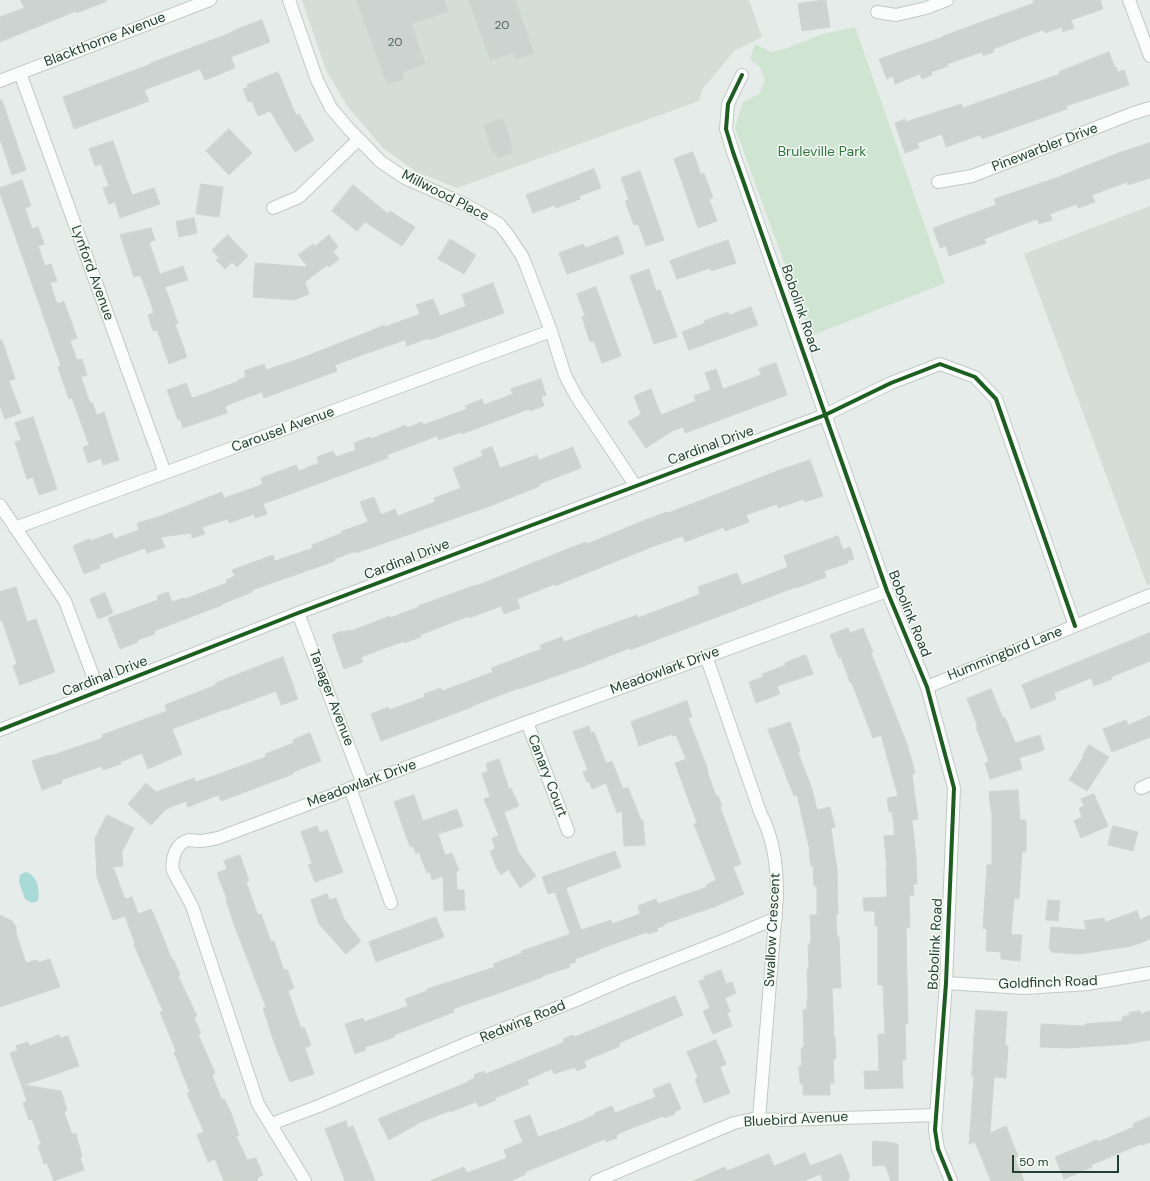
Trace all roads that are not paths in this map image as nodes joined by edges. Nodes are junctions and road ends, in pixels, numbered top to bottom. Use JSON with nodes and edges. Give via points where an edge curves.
{"nodes":[{"id":1,"x":210,"y":0,"type":"edge"},
{"id":2,"x":289,"y":0,"type":"edge"},
{"id":3,"x":947,"y":0,"type":"edge"},
{"id":4,"x":1129,"y":0,"type":"edge"},
{"id":5,"x":877,"y":12,"type":"dead end"},
{"id":6,"x":1150,"y":56,"type":"edge"},
{"id":7,"x":20,"y":73,"type":"junction"},
{"id":8,"x":742,"y":75,"type":"dead end"},
{"id":9,"x":0,"y":81,"type":"edge"},
{"id":10,"x":1150,"y":108,"type":"edge"},
{"id":11,"x":359,"y":139,"type":"junction"},
{"id":12,"x":938,"y":182,"type":"dead end"},
{"id":13,"x":273,"y":208,"type":"dead end"},
{"id":14,"x":551,"y":331,"type":"junction"},
{"id":15,"x":825,"y":416,"type":"junction"},
{"id":16,"x":165,"y":473,"type":"junction"},
{"id":17,"x":636,"y":485,"type":"junction"},
{"id":18,"x":0,"y":505,"type":"edge"},
{"id":19,"x":15,"y":528,"type":"junction"},
{"id":20,"x":887,"y":591,"type":"junction"},
{"id":21,"x":1150,"y":595,"type":"edge"},
{"id":22,"x":298,"y":613,"type":"junction"},
{"id":23,"x":1075,"y":626,"type":"junction"},
{"id":24,"x":706,"y":656,"type":"junction"},
{"id":25,"x":927,"y":686,"type":"junction"},
{"id":26,"x":99,"y":692,"type":"junction"},
{"id":27,"x":526,"y":722,"type":"junction"},
{"id":28,"x":0,"y":730,"type":"edge"},
{"id":29,"x":363,"y":784,"type":"junction"},
{"id":30,"x":350,"y":788,"type":"junction"},
{"id":31,"x":568,"y":831,"type":"dead end"},
{"id":32,"x":391,"y":903,"type":"dead end"},
{"id":33,"x":776,"y":918,"type":"junction"},
{"id":34,"x":1150,"y":973,"type":"edge"},
{"id":35,"x":946,"y":983,"type":"junction"},
{"id":36,"x":936,"y":1115,"type":"junction"},
{"id":37,"x":759,"y":1119,"type":"junction"},
{"id":38,"x":271,"y":1124,"type":"junction"},
{"id":39,"x":305,"y":1181,"type":"edge"},
{"id":40,"x":596,"y":1181,"type":"edge"},
{"id":41,"x":950,"y":1181,"type":"edge"}],
"edges":[{"from":1,"to":7,"type":"street","name":"Blackthorne Avenue"},
{"from":2,"to":11,"type":"street","name":"Millwood Place","via":[[317,80],[331,108]]},
{"from":3,"to":5,"type":"street","via":[[896,15]]},
{"from":4,"to":6,"type":"street"},
{"from":7,"to":9,"type":"street","name":"Blackthorne Avenue"},
{"from":7,"to":16,"type":"street","name":"Lynford Avenue"},
{"from":8,"to":15,"type":"street","name":"Bobolink Road","via":[[728,104],[726,129]]},
{"from":10,"to":12,"type":"street","name":"Pinewarbler Drive","via":[[972,176]]},
{"from":11,"to":13,"type":"street","via":[[299,197]]},
{"from":11,"to":14,"type":"street","name":"Millwood Place","via":[[381,162],[405,178],[466,205],[499,224],[522,256]]},
{"from":14,"to":16,"type":"street","name":"Carousel Avenue"},
{"from":14,"to":17,"type":"street","name":"Millwood Place","via":[[565,374],[576,396]]},
{"from":15,"to":17,"type":"street","name":"Cardinal Drive"},
{"from":15,"to":20,"type":"street","name":"Bobolink Road"},
{"from":15,"to":23,"type":"street","name":"Cardinal Drive","via":[[891,383],[940,364],[975,377],[996,399]]},
{"from":16,"to":19,"type":"street","name":"Carousel Avenue"},
{"from":17,"to":22,"type":"street","name":"Cardinal Drive"},
{"from":18,"to":19,"type":"street"},
{"from":19,"to":26,"type":"street","via":[[65,601]]},
{"from":20,"to":24,"type":"street","name":"Meadowlark Drive"},
{"from":20,"to":25,"type":"street","name":"Bobolink Road"},
{"from":21,"to":23,"type":"street","name":"Hummingbird Lane"},
{"from":22,"to":26,"type":"street","name":"Cardinal Drive"},
{"from":22,"to":29,"type":"street","name":"Tanager Avenue"},
{"from":23,"to":25,"type":"street","name":"Hummingbird Lane"},
{"from":24,"to":27,"type":"street","name":"Meadowlark Drive"},
{"from":24,"to":33,"type":"street","name":"Swallow Crescent","via":[[773,848],[777,866]]},
{"from":25,"to":35,"type":"street","name":"Bobolink Road","via":[[954,788]]},
{"from":26,"to":28,"type":"street","name":"Cardinal Drive"},
{"from":27,"to":29,"type":"street","name":"Meadowlark Drive"},
{"from":27,"to":31,"type":"street","name":"Canary Court"},
{"from":29,"to":30,"type":"street","name":"Meadowlark Drive"},
{"from":30,"to":32,"type":"street"},
{"from":30,"to":38,"type":"street","name":"Meadowlark Drive","via":[[218,838],[183,842],[174,855],[173,872],[192,906],[258,1104]]},
{"from":33,"to":37,"type":"street","name":"Swallow Crescent"},
{"from":33,"to":38,"type":"street","name":"Redwing Road"},
{"from":34,"to":35,"type":"street","name":"Goldfinch Road","via":[[1088,984],[1024,988]]},
{"from":35,"to":36,"type":"street","name":"Bobolink Road"},
{"from":36,"to":37,"type":"street","name":"Bluebird Avenue"},
{"from":36,"to":41,"type":"street","name":"Bobolink Road","via":[[938,1149]]},
{"from":37,"to":40,"type":"street","name":"Bluebird Avenue","via":[[721,1127]]},
{"from":38,"to":39,"type":"street","name":"Meadowlark Drive"}]}
